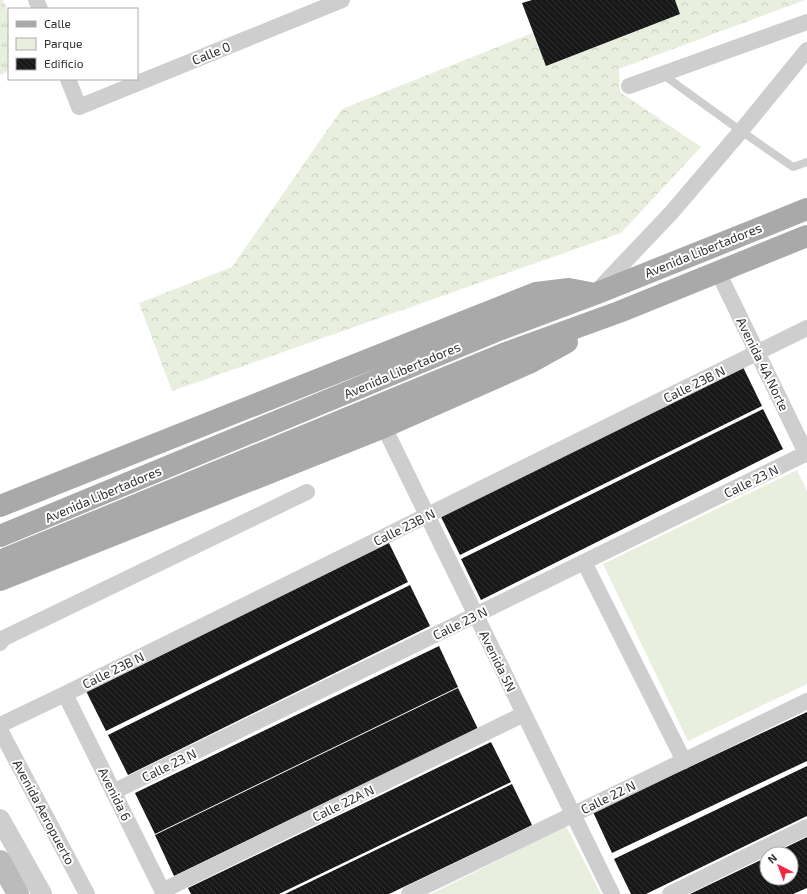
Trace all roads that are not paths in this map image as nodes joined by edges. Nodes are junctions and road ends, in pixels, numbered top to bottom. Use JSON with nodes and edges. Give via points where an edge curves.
{"nodes":[{"id":1,"x":342,"y":0,"type":"edge"},
{"id":2,"x":807,"y":22,"type":"edge"},
{"id":3,"x":807,"y":50,"type":"edge"},
{"id":4,"x":662,"y":74,"type":"junction"},
{"id":5,"x":68,"y":80,"type":"edge"},
{"id":6,"x":629,"y":86,"type":"dead end"},
{"id":7,"x":741,"y":131,"type":"junction"},
{"id":8,"x":807,"y":162,"type":"edge"},
{"id":9,"x":807,"y":209,"type":"edge"},
{"id":10,"x":807,"y":236,"type":"edge"},
{"id":11,"x":718,"y":272,"type":"junction"},
{"id":12,"x":595,"y":294,"type":"junction"},
{"id":13,"x":619,"y":312,"type":"junction"},
{"id":14,"x":807,"y":328,"type":"edge"},
{"id":15,"x":757,"y":353,"type":"junction"},
{"id":16,"x":384,"y":427,"type":"junction"},
{"id":17,"x":807,"y":454,"type":"edge"},
{"id":18,"x":307,"y":492,"type":"dead end"},
{"id":19,"x":0,"y":506,"type":"edge"},
{"id":20,"x":427,"y":516,"type":"junction"},
{"id":21,"x":0,"y":536,"type":"edge"},
{"id":22,"x":0,"y":561,"type":"edge"},
{"id":23,"x":584,"y":562,"type":"junction"},
{"id":24,"x":0,"y":580,"type":"edge"},
{"id":25,"x":475,"y":615,"type":"junction"},
{"id":26,"x":0,"y":643,"type":"edge"},
{"id":27,"x":65,"y":694,"type":"junction"},
{"id":28,"x":807,"y":701,"type":"edge"},
{"id":29,"x":524,"y":714,"type":"junction"},
{"id":30,"x":0,"y":725,"type":"edge"},
{"id":31,"x":0,"y":730,"type":"edge"},
{"id":32,"x":684,"y":761,"type":"junction"},
{"id":33,"x":114,"y":792,"type":"junction"},
{"id":34,"x":573,"y":815,"type":"junction"},
{"id":35,"x":0,"y":819,"type":"edge"},
{"id":36,"x":807,"y":827,"type":"edge"},
{"id":37,"x":0,"y":862,"type":"edge"},
{"id":38,"x":163,"y":892,"type":"edge"},
{"id":39,"x":18,"y":894,"type":"edge"},
{"id":40,"x":42,"y":894,"type":"edge"},
{"id":41,"x":87,"y":894,"type":"edge"},
{"id":42,"x":410,"y":894,"type":"edge"},
{"id":43,"x":612,"y":894,"type":"edge"},
{"id":44,"x":670,"y":894,"type":"edge"}],
"edges":[{"from":1,"to":5,"type":"street","name":"Calle 0","via":[[79,107]]},
{"from":2,"to":4,"type":"street"},
{"from":3,"to":7,"type":"street"},
{"from":4,"to":6,"type":"street"},
{"from":4,"to":7,"type":"lane"},
{"from":7,"to":8,"type":"lane","via":[[793,167]]},
{"from":7,"to":12,"type":"street","via":[[671,214]]},
{"from":9,"to":12,"type":"main road","name":"Avenida Libertadores"},
{"from":10,"to":11,"type":"main road","name":"Avenida Libertadores"},
{"from":11,"to":13,"type":"main road","name":"Avenida Libertadores"},
{"from":11,"to":15,"type":"street","name":"Avenida 4A Norte"},
{"from":12,"to":19,"type":"main road","via":[[570,289],[536,292]]},
{"from":12,"to":21,"type":"main road","name":"Avenida Libertadores","via":[[496,331]]},
{"from":13,"to":16,"type":"main road","via":[[529,363]]},
{"from":13,"to":22,"type":"main road","name":"Avenida Libertadores","via":[[506,353]]},
{"from":14,"to":15,"type":"street","name":"Calle 23B N"},
{"from":15,"to":17,"type":"street","name":"Avenida 4A Norte"},
{"from":15,"to":20,"type":"street","name":"Calle 23B N"},
{"from":16,"to":20,"type":"street","name":"Avenida 5N"},
{"from":16,"to":24,"type":"main road"},
{"from":17,"to":23,"type":"street","name":"Calle 23 N"},
{"from":18,"to":26,"type":"street","via":[[4,638]]},
{"from":20,"to":25,"type":"street","name":"Avenida 5N"},
{"from":20,"to":27,"type":"street","name":"Calle 23B N"},
{"from":23,"to":25,"type":"street","name":"Calle 23 N"},
{"from":23,"to":32,"type":"street"},
{"from":25,"to":29,"type":"street","name":"Avenida 5N"},
{"from":25,"to":33,"type":"street","name":"Calle 23 N"},
{"from":27,"to":30,"type":"street","name":"Calle 23B N"},
{"from":27,"to":33,"type":"street","name":"Avenida 6"},
{"from":28,"to":32,"type":"street","name":"Calle 22 N"},
{"from":29,"to":34,"type":"street","name":"Avenida 5N"},
{"from":29,"to":38,"type":"street","name":"Calle 22A N"},
{"from":31,"to":41,"type":"street","name":"Avenida Aeropuerto"},
{"from":32,"to":34,"type":"street","name":"Calle 22 N"},
{"from":33,"to":38,"type":"street","name":"Avenida 6"},
{"from":34,"to":42,"type":"street","name":"Calle 22 N"},
{"from":34,"to":43,"type":"street","name":"Avenida 5N"},
{"from":35,"to":40,"type":"street"},
{"from":36,"to":44,"type":"street"},
{"from":37,"to":39,"type":"main road"}]}
